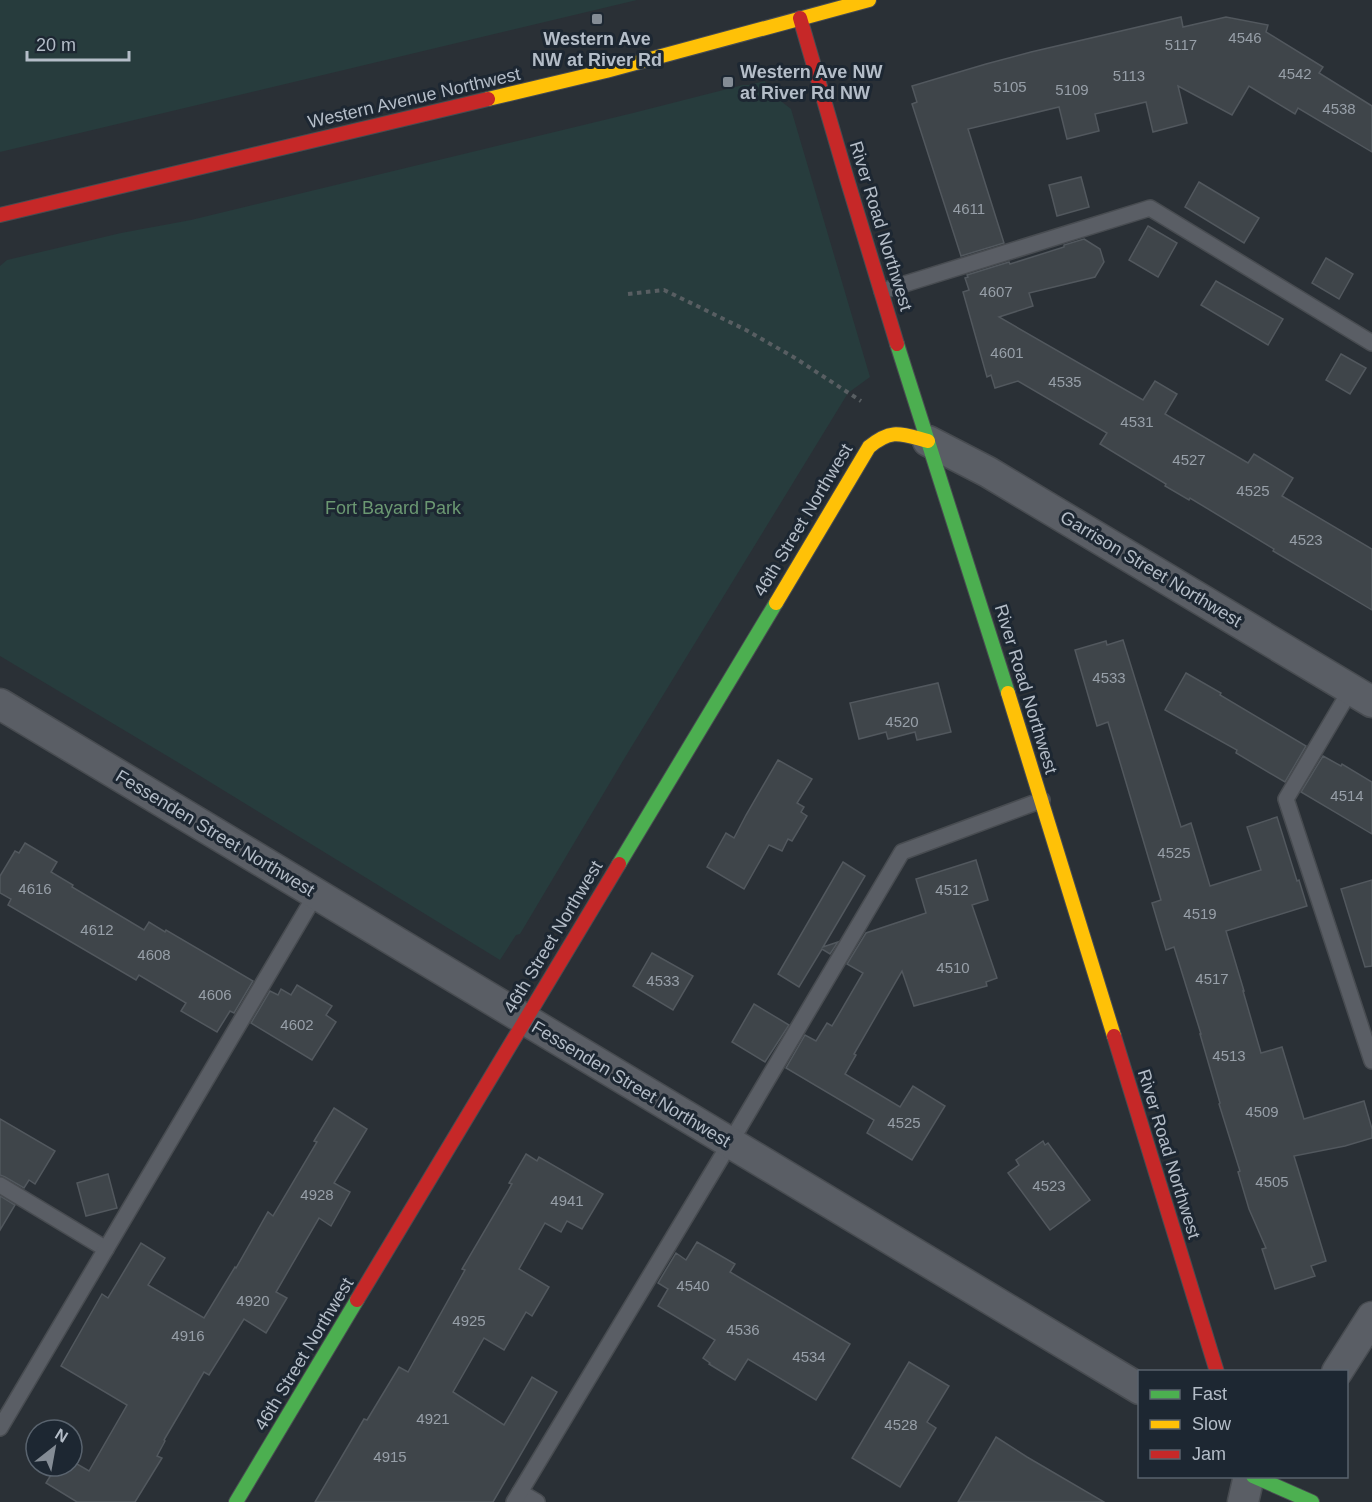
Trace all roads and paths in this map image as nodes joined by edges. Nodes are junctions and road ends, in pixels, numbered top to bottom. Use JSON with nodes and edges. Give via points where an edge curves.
{"nodes":[{"id":1,"x":869,"y":0,"type":"edge"},
{"id":2,"x":799,"y":13,"type":"junction"},
{"id":3,"x":0,"y":215,"type":"edge"},
{"id":4,"x":882,"y":291,"type":"junction"},
{"id":5,"x":628,"y":294,"type":"dead end"},
{"id":6,"x":1372,"y":342,"type":"edge"},
{"id":7,"x":861,"y":401,"type":"dead end"},
{"id":8,"x":928,"y":441,"type":"junction"},
{"id":9,"x":1361,"y":695,"type":"edge"},
{"id":10,"x":0,"y":704,"type":"edge"},
{"id":11,"x":1042,"y":800,"type":"junction"},
{"id":12,"x":316,"y":894,"type":"junction"},
{"id":13,"x":525,"y":1020,"type":"junction"},
{"id":14,"x":1372,"y":1061,"type":"edge"},
{"id":15,"x":730,"y":1143,"type":"junction"},
{"id":16,"x":0,"y":1185,"type":"edge"},
{"id":17,"x":106,"y":1250,"type":"junction"},
{"id":18,"x":1372,"y":1317,"type":"edge"},
{"id":19,"x":1217,"y":1370,"type":"edge"},
{"id":20,"x":1338,"y":1370,"type":"edge"},
{"id":21,"x":1138,"y":1388,"type":"edge"},
{"id":22,"x":0,"y":1428,"type":"edge"},
{"id":23,"x":1249,"y":1478,"type":"edge"},
{"id":24,"x":1251,"y":1478,"type":"edge"},
{"id":25,"x":1255,"y":1478,"type":"edge"},
{"id":26,"x":517,"y":1497,"type":"edge"},
{"id":27,"x":236,"y":1502,"type":"edge"},
{"id":28,"x":537,"y":1502,"type":"edge"},
{"id":29,"x":1243,"y":1502,"type":"edge"},
{"id":30,"x":1258,"y":1502,"type":"edge"},
{"id":31,"x":1312,"y":1502,"type":"edge"}],
"edges":[{"from":1,"to":2,"type":"main road","name":"Western Avenue Northwest"},
{"from":2,"to":3,"type":"main road","name":"Western Avenue Northwest","via":[[606,71]]},
{"from":2,"to":4,"type":"main road","name":"River Road Northwest"},
{"from":4,"to":6,"type":"lane","via":[[1150,208]]},
{"from":4,"to":8,"type":"main road","name":"River Road Northwest"},
{"from":5,"to":7,"type":"path","via":[[664,290],[746,330]]},
{"from":8,"to":9,"type":"street","name":"Garrison Street Northwest","via":[[988,472]]},
{"from":8,"to":11,"type":"main road","name":"River Road Northwest"},
{"from":8,"to":13,"type":"main road","name":"46th Street Northwest","via":[[893,432],[879,437],[869,447]]},
{"from":9,"to":14,"type":"lane","via":[[1286,799]]},
{"from":10,"to":12,"type":"street","name":"Fessenden Street Northwest"},
{"from":11,"to":15,"type":"lane","via":[[902,852]]},
{"from":11,"to":19,"type":"main road","name":"River Road Northwest"},
{"from":12,"to":13,"type":"street","name":"Fessenden Street Northwest"},
{"from":12,"to":17,"type":"lane"},
{"from":13,"to":15,"type":"street","name":"Fessenden Street Northwest"},
{"from":13,"to":27,"type":"main road","name":"46th Street Northwest"},
{"from":15,"to":21,"type":"street","name":"Fessenden Street Northwest"},
{"from":15,"to":26,"type":"lane"},
{"from":16,"to":17,"type":"lane"},
{"from":17,"to":22,"type":"lane"},
{"from":18,"to":20,"type":"street"},
{"from":23,"to":29,"type":"street"},
{"from":24,"to":30,"type":"main road"},
{"from":25,"to":31,"type":"main road"},
{"from":26,"to":28,"type":"lane"}]}
